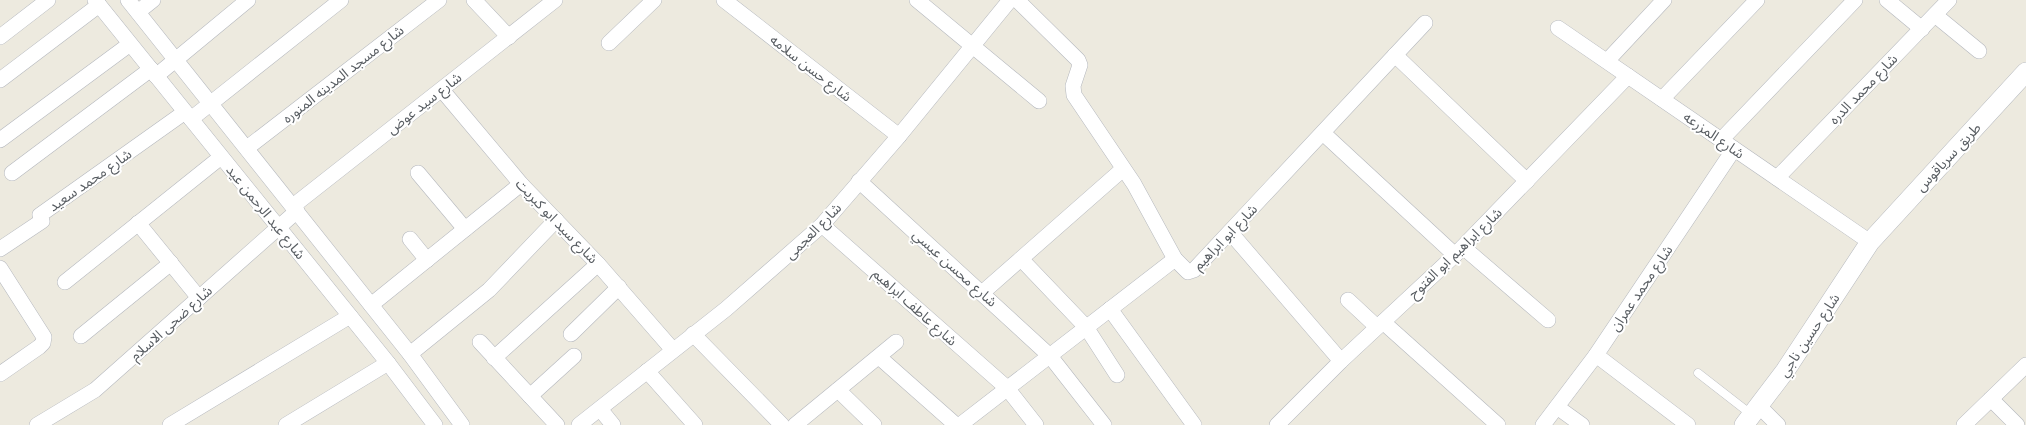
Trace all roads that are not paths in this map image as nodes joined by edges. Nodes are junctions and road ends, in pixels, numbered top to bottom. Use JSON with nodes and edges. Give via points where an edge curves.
{"nodes":[{"id":1,"x":48,"y":0,"type":"edge"},
{"id":2,"x":128,"y":0,"type":"edge"},
{"id":3,"x":153,"y":0,"type":"edge"},
{"id":4,"x":248,"y":0,"type":"edge"},
{"id":5,"x":341,"y":0,"type":"edge"},
{"id":6,"x":439,"y":0,"type":"edge"},
{"id":7,"x":474,"y":0,"type":"edge"},
{"id":8,"x":555,"y":0,"type":"edge"},
{"id":9,"x":654,"y":0,"type":"edge"},
{"id":10,"x":724,"y":0,"type":"edge"},
{"id":11,"x":917,"y":0,"type":"edge"},
{"id":12,"x":1010,"y":0,"type":"edge"},
{"id":13,"x":1016,"y":0,"type":"edge"},
{"id":14,"x":1664,"y":0,"type":"edge"},
{"id":15,"x":1757,"y":0,"type":"edge"},
{"id":16,"x":1855,"y":0,"type":"edge"},
{"id":17,"x":1887,"y":0,"type":"edge"},
{"id":18,"x":1949,"y":0,"type":"edge"},
{"id":19,"x":97,"y":2,"type":"edge"},
{"id":20,"x":138,"y":12,"type":"junction"},
{"id":21,"x":1935,"y":15,"type":"junction"},
{"id":22,"x":1425,"y":23,"type":"dead end"},
{"id":23,"x":1558,"y":28,"type":"dead end"},
{"id":24,"x":1922,"y":28,"type":"junction"},
{"id":25,"x":0,"y":37,"type":"edge"},
{"id":26,"x":509,"y":37,"type":"junction"},
{"id":27,"x":609,"y":43,"type":"dead end"},
{"id":28,"x":130,"y":44,"type":"junction"},
{"id":29,"x":973,"y":46,"type":"junction"},
{"id":30,"x":1979,"y":52,"type":"dead end"},
{"id":31,"x":1395,"y":55,"type":"junction"},
{"id":32,"x":175,"y":59,"type":"junction"},
{"id":33,"x":1607,"y":61,"type":"junction"},
{"id":34,"x":2026,"y":72,"type":"edge"},
{"id":35,"x":153,"y":73,"type":"junction"},
{"id":36,"x":1628,"y":76,"type":"junction"},
{"id":37,"x":0,"y":80,"type":"edge"},
{"id":38,"x":442,"y":90,"type":"junction"},
{"id":39,"x":1662,"y":99,"type":"junction"},
{"id":40,"x":1039,"y":101,"type":"dead end"},
{"id":41,"x":211,"y":103,"type":"junction"},
{"id":42,"x":188,"y":116,"type":"junction"},
{"id":43,"x":1323,"y":133,"type":"junction"},
{"id":44,"x":899,"y":136,"type":"junction"},
{"id":45,"x":0,"y":140,"type":"edge"},
{"id":46,"x":1721,"y":140,"type":"junction"},
{"id":47,"x":247,"y":148,"type":"junction"},
{"id":48,"x":1734,"y":148,"type":"junction"},
{"id":49,"x":221,"y":157,"type":"junction"},
{"id":50,"x":1123,"y":169,"type":"junction"},
{"id":51,"x":12,"y":173,"type":"dead end"},
{"id":52,"x":418,"y":173,"type":"dead end"},
{"id":53,"x":1777,"y":178,"type":"junction"},
{"id":54,"x":859,"y":181,"type":"junction"},
{"id":55,"x":1527,"y":181,"type":"junction"},
{"id":56,"x":521,"y":184,"type":"junction"},
{"id":57,"x":295,"y":208,"type":"junction"},
{"id":58,"x":556,"y":220,"type":"junction"},
{"id":59,"x":138,"y":223,"type":"junction"},
{"id":60,"x":822,"y":225,"type":"junction"},
{"id":61,"x":278,"y":228,"type":"junction"},
{"id":62,"x":465,"y":229,"type":"junction"},
{"id":63,"x":1230,"y":232,"type":"junction"},
{"id":64,"x":410,"y":239,"type":"dead end"},
{"id":65,"x":1870,"y":242,"type":"junction"},
{"id":66,"x":0,"y":250,"type":"edge"},
{"id":67,"x":1459,"y":251,"type":"junction"},
{"id":68,"x":1021,"y":259,"type":"junction"},
{"id":69,"x":1175,"y":259,"type":"junction"},
{"id":70,"x":427,"y":260,"type":"junction"},
{"id":71,"x":171,"y":263,"type":"junction"},
{"id":72,"x":598,"y":264,"type":"junction"},
{"id":73,"x":0,"y":268,"type":"edge"},
{"id":74,"x":65,"y":282,"type":"dead end"},
{"id":75,"x":619,"y":287,"type":"junction"},
{"id":76,"x":982,"y":293,"type":"junction"},
{"id":77,"x":199,"y":298,"type":"junction"},
{"id":78,"x":1348,"y":300,"type":"dead end"},
{"id":79,"x":371,"y":305,"type":"junction"},
{"id":80,"x":1110,"y":309,"type":"junction"},
{"id":81,"x":350,"y":316,"type":"junction"},
{"id":82,"x":1548,"y":320,"type":"dead end"},
{"id":83,"x":1380,"y":325,"type":"junction"},
{"id":84,"x":1086,"y":327,"type":"junction"},
{"id":85,"x":571,"y":334,"type":"dead end"},
{"id":86,"x":693,"y":334,"type":"junction"},
{"id":87,"x":81,"y":336,"type":"dead end"},
{"id":88,"x":480,"y":342,"type":"dead end"},
{"id":89,"x":896,"y":342,"type":"dead end"},
{"id":90,"x":673,"y":350,"type":"junction"},
{"id":91,"x":410,"y":354,"type":"junction"},
{"id":92,"x":1596,"y":355,"type":"junction"},
{"id":93,"x":574,"y":356,"type":"dead end"},
{"id":94,"x":1050,"y":356,"type":"junction"},
{"id":95,"x":879,"y":357,"type":"junction"},
{"id":96,"x":494,"y":358,"type":"junction"},
{"id":97,"x":1341,"y":361,"type":"junction"},
{"id":98,"x":388,"y":363,"type":"junction"},
{"id":99,"x":2026,"y":365,"type":"edge"},
{"id":100,"x":648,"y":371,"type":"junction"},
{"id":101,"x":1698,"y":373,"type":"dead end"},
{"id":102,"x":0,"y":374,"type":"edge"},
{"id":103,"x":1117,"y":375,"type":"dead end"},
{"id":104,"x":1008,"y":388,"type":"junction"},
{"id":105,"x":838,"y":390,"type":"junction"},
{"id":106,"x":530,"y":396,"type":"junction"},
{"id":107,"x":1991,"y":399,"type":"junction"},
{"id":108,"x":1557,"y":407,"type":"junction"},
{"id":109,"x":600,"y":409,"type":"junction"},
{"id":110,"x":1752,"y":416,"type":"edge"},
{"id":111,"x":37,"y":425,"type":"edge"},
{"id":112,"x":170,"y":425,"type":"edge"},
{"id":113,"x":286,"y":425,"type":"edge"},
{"id":114,"x":435,"y":425,"type":"edge"},
{"id":115,"x":462,"y":425,"type":"edge"},
{"id":116,"x":557,"y":425,"type":"edge"},
{"id":117,"x":579,"y":425,"type":"edge"},
{"id":118,"x":613,"y":425,"type":"edge"},
{"id":119,"x":695,"y":425,"type":"edge"},
{"id":120,"x":782,"y":425,"type":"edge"},
{"id":121,"x":795,"y":425,"type":"edge"},
{"id":122,"x":874,"y":425,"type":"edge"},
{"id":123,"x":956,"y":425,"type":"edge"},
{"id":124,"x":960,"y":425,"type":"edge"},
{"id":125,"x":1036,"y":425,"type":"edge"},
{"id":126,"x":1104,"y":425,"type":"edge"},
{"id":127,"x":1194,"y":425,"type":"edge"},
{"id":128,"x":1277,"y":425,"type":"edge"},
{"id":129,"x":1498,"y":425,"type":"edge"},
{"id":130,"x":1543,"y":425,"type":"edge"},
{"id":131,"x":1582,"y":425,"type":"edge"},
{"id":132,"x":1688,"y":425,"type":"edge"},
{"id":133,"x":1778,"y":425,"type":"edge"},
{"id":134,"x":1964,"y":425,"type":"edge"},
{"id":135,"x":2017,"y":425,"type":"edge"}],
"edges":[{"from":1,"to":25,"type":"street"},
{"from":2,"to":20,"type":"street","name":"شارع عبد الرحمن عيد"},
{"from":3,"to":20,"type":"street"},
{"from":4,"to":32,"type":"street"},
{"from":5,"to":41,"type":"street"},
{"from":6,"to":47,"type":"street","name":"شارع مسجد المدينه المنوره"},
{"from":7,"to":26,"type":"street"},
{"from":8,"to":26,"type":"street","name":"شارع سيد عوض"},
{"from":9,"to":27,"type":"street"},
{"from":10,"to":44,"type":"street","name":"شارع حسن سلامه"},
{"from":11,"to":29,"type":"street"},
{"from":12,"to":29,"type":"street","name":"شارع العجمى"},
{"from":13,"to":50,"type":"street","via":[[1078,60],[1080,65],[1073,86],[1074,95]]},
{"from":14,"to":33,"type":"street"},
{"from":15,"to":39,"type":"street"},
{"from":16,"to":46,"type":"street"},
{"from":17,"to":24,"type":"street"},
{"from":18,"to":21,"type":"street","name":"شارع محمد الدره"},
{"from":19,"to":28,"type":"street","name":"شارع عبد الرحمن عيد"},
{"from":19,"to":37,"type":"street"},
{"from":20,"to":32,"type":"street","name":"شارع عبد الرحمن عيد"},
{"from":21,"to":24,"type":"street","name":"شارع محمد الدره"},
{"from":21,"to":30,"type":"street"},
{"from":22,"to":31,"type":"street","name":"شارع ابو ابراهيم"},
{"from":23,"to":33,"type":"street","name":"شارع المزرعه"},
{"from":24,"to":53,"type":"street","name":"شارع محمد الدره"},
{"from":26,"to":38,"type":"street","name":"شارع سيد عوض"},
{"from":28,"to":35,"type":"street","name":"شارع عبد الرحمن عيد"},
{"from":28,"to":45,"type":"street"},
{"from":29,"to":40,"type":"street"},
{"from":29,"to":44,"type":"street","name":"شارع العجمى"},
{"from":31,"to":43,"type":"street","name":"شارع ابو ابراهيم"},
{"from":31,"to":55,"type":"street"},
{"from":32,"to":35,"type":"street"},
{"from":32,"to":41,"type":"street","name":"شارع عبد الرحمن عيد"},
{"from":33,"to":36,"type":"street","name":"شارع المزرعه"},
{"from":34,"to":65,"type":"street","name":"طريق سرياقوس"},
{"from":35,"to":42,"type":"street","name":"شارع عبد الرحمن عيد"},
{"from":35,"to":51,"type":"street"},
{"from":36,"to":39,"type":"street","name":"شارع المزرعه"},
{"from":36,"to":55,"type":"street","name":"شارع ابراهيم ابو الفتوح"},
{"from":38,"to":56,"type":"street","name":"شارع سيد ابو كبريت"},
{"from":38,"to":57,"type":"street","name":"شارع سيد عوض"},
{"from":39,"to":46,"type":"street","name":"شارع المزرعه"},
{"from":41,"to":42,"type":"street"},
{"from":41,"to":47,"type":"street","name":"شارع عبد الرحمن عيد"},
{"from":42,"to":49,"type":"street","name":"شارع عبد الرحمن عيد"},
{"from":42,"to":66,"type":"street","name":"شارع محمد سعيد","via":[[40,215],[42,221]]},
{"from":43,"to":63,"type":"street","name":"شارع ابو ابراهيم"},
{"from":43,"to":67,"type":"street"},
{"from":44,"to":54,"type":"street","name":"شارع العجمى"},
{"from":46,"to":48,"type":"street","name":"شارع المزرعه"},
{"from":47,"to":57,"type":"street","name":"شارع عبد الرحمن عيد"},
{"from":48,"to":53,"type":"street","name":"شارع المزرعه"},
{"from":48,"to":92,"type":"street","name":"شارع محمد عمران"},
{"from":49,"to":59,"type":"street"},
{"from":49,"to":61,"type":"street","name":"شارع عبد الرحمن عيد"},
{"from":50,"to":68,"type":"street"},
{"from":50,"to":69,"type":"street","via":[[1134,184]]},
{"from":52,"to":62,"type":"street"},
{"from":53,"to":65,"type":"street","name":"شارع المزرعه"},
{"from":54,"to":60,"type":"street","name":"شارع العجمى"},
{"from":54,"to":76,"type":"street","name":"شارع محسن عيسي"},
{"from":55,"to":67,"type":"street","name":"شارع ابراهيم ابو الفتوح"},
{"from":56,"to":58,"type":"street","name":"شارع سيد ابو كبريت"},
{"from":56,"to":62,"type":"street"},
{"from":57,"to":61,"type":"street","name":"شارع ضحى الاسلام"},
{"from":57,"to":79,"type":"street","name":"شارع عبد الرحمن عيد"},
{"from":58,"to":72,"type":"street","name":"شارع سيد ابو كبريت"},
{"from":58,"to":91,"type":"street","via":[[489,290]]},
{"from":59,"to":71,"type":"street"},
{"from":59,"to":74,"type":"street"},
{"from":60,"to":86,"type":"street","name":"شارع العجمى","via":[[759,282]]},
{"from":60,"to":104,"type":"street","name":"شارع عاطف ابراهيم"},
{"from":61,"to":77,"type":"street","name":"شارع ضحى الاسلام"},
{"from":61,"to":81,"type":"street","name":"شارع عبد الرحمن عيد"},
{"from":62,"to":70,"type":"street"},
{"from":63,"to":69,"type":"street","name":"شارع ابو ابراهيم","via":[[1191,272],[1184,271]]},
{"from":63,"to":97,"type":"street"},
{"from":64,"to":70,"type":"street"},
{"from":65,"to":110,"type":"street","name":"شارع حسين ناجي","via":[[1785,371]]},
{"from":67,"to":82,"type":"street"},
{"from":67,"to":83,"type":"street","name":"شارع ابراهيم ابو الفتوح"},
{"from":68,"to":76,"type":"street"},
{"from":68,"to":84,"type":"street"},
{"from":69,"to":80,"type":"street","name":"شارع ابو ابراهيم"},
{"from":70,"to":79,"type":"street"},
{"from":71,"to":77,"type":"street"},
{"from":71,"to":87,"type":"street"},
{"from":72,"to":75,"type":"street","name":"شارع سيد ابو كبريت"},
{"from":72,"to":96,"type":"street"},
{"from":73,"to":102,"type":"street","via":[[44,337],[39,347]]},
{"from":75,"to":85,"type":"street"},
{"from":75,"to":90,"type":"street","name":"شارع سيد ابو كبريت"},
{"from":76,"to":94,"type":"street","name":"شارع محسن عيسي"},
{"from":77,"to":111,"type":"street","name":"شارع ضحى الاسلام","via":[[95,390]]},
{"from":78,"to":83,"type":"street"},
{"from":79,"to":91,"type":"street","name":"شارع عبد الرحمن عيد"},
{"from":80,"to":84,"type":"street","name":"شارع ابو ابراهيم"},
{"from":80,"to":127,"type":"street"},
{"from":81,"to":98,"type":"street","name":"شارع عبد الرحمن عيد"},
{"from":81,"to":112,"type":"street"},
{"from":83,"to":97,"type":"street","name":"شارع ابراهيم ابو الفتوح"},
{"from":83,"to":129,"type":"street"},
{"from":84,"to":94,"type":"street","name":"شارع ابو ابراهيم"},
{"from":84,"to":103,"type":"street"},
{"from":86,"to":90,"type":"street","name":"شارع العجمى"},
{"from":86,"to":120,"type":"street"},
{"from":88,"to":96,"type":"street"},
{"from":89,"to":95,"type":"street"},
{"from":90,"to":100,"type":"street","name":"شارع العجمى"},
{"from":91,"to":115,"type":"street","name":"شارع عبد الرحمن عيد"},
{"from":92,"to":108,"type":"street","name":"شارع محمد عمران"},
{"from":92,"to":132,"type":"street"},
{"from":93,"to":106,"type":"street"},
{"from":94,"to":104,"type":"street","name":"شارع ابو ابراهيم"},
{"from":94,"to":126,"type":"street","name":"شارع محسن عيسي"},
{"from":95,"to":105,"type":"street"},
{"from":95,"to":123,"type":"street"},
{"from":96,"to":106,"type":"street"},
{"from":97,"to":128,"type":"street","name":"شارع ابراهيم ابو الفتوح"},
{"from":98,"to":113,"type":"street"},
{"from":98,"to":114,"type":"street","name":"شارع عبد الرحمن عيد"},
{"from":99,"to":107,"type":"street"},
{"from":100,"to":109,"type":"street","name":"شارع العجمى"},
{"from":100,"to":119,"type":"street"},
{"from":101,"to":110,"type":"lane"},
{"from":104,"to":124,"type":"street","name":"شارع ابو ابراهيم"},
{"from":104,"to":125,"type":"street","name":"شارع عاطف ابراهيم"},
{"from":105,"to":121,"type":"street"},
{"from":105,"to":122,"type":"street"},
{"from":106,"to":116,"type":"street"},
{"from":107,"to":134,"type":"street"},
{"from":107,"to":135,"type":"street"},
{"from":108,"to":130,"type":"street","name":"شارع محمد عمران"},
{"from":108,"to":131,"type":"street"},
{"from":109,"to":117,"type":"street","name":"شارع العجمى"},
{"from":109,"to":118,"type":"street"},
{"from":110,"to":133,"type":"street"}]}
